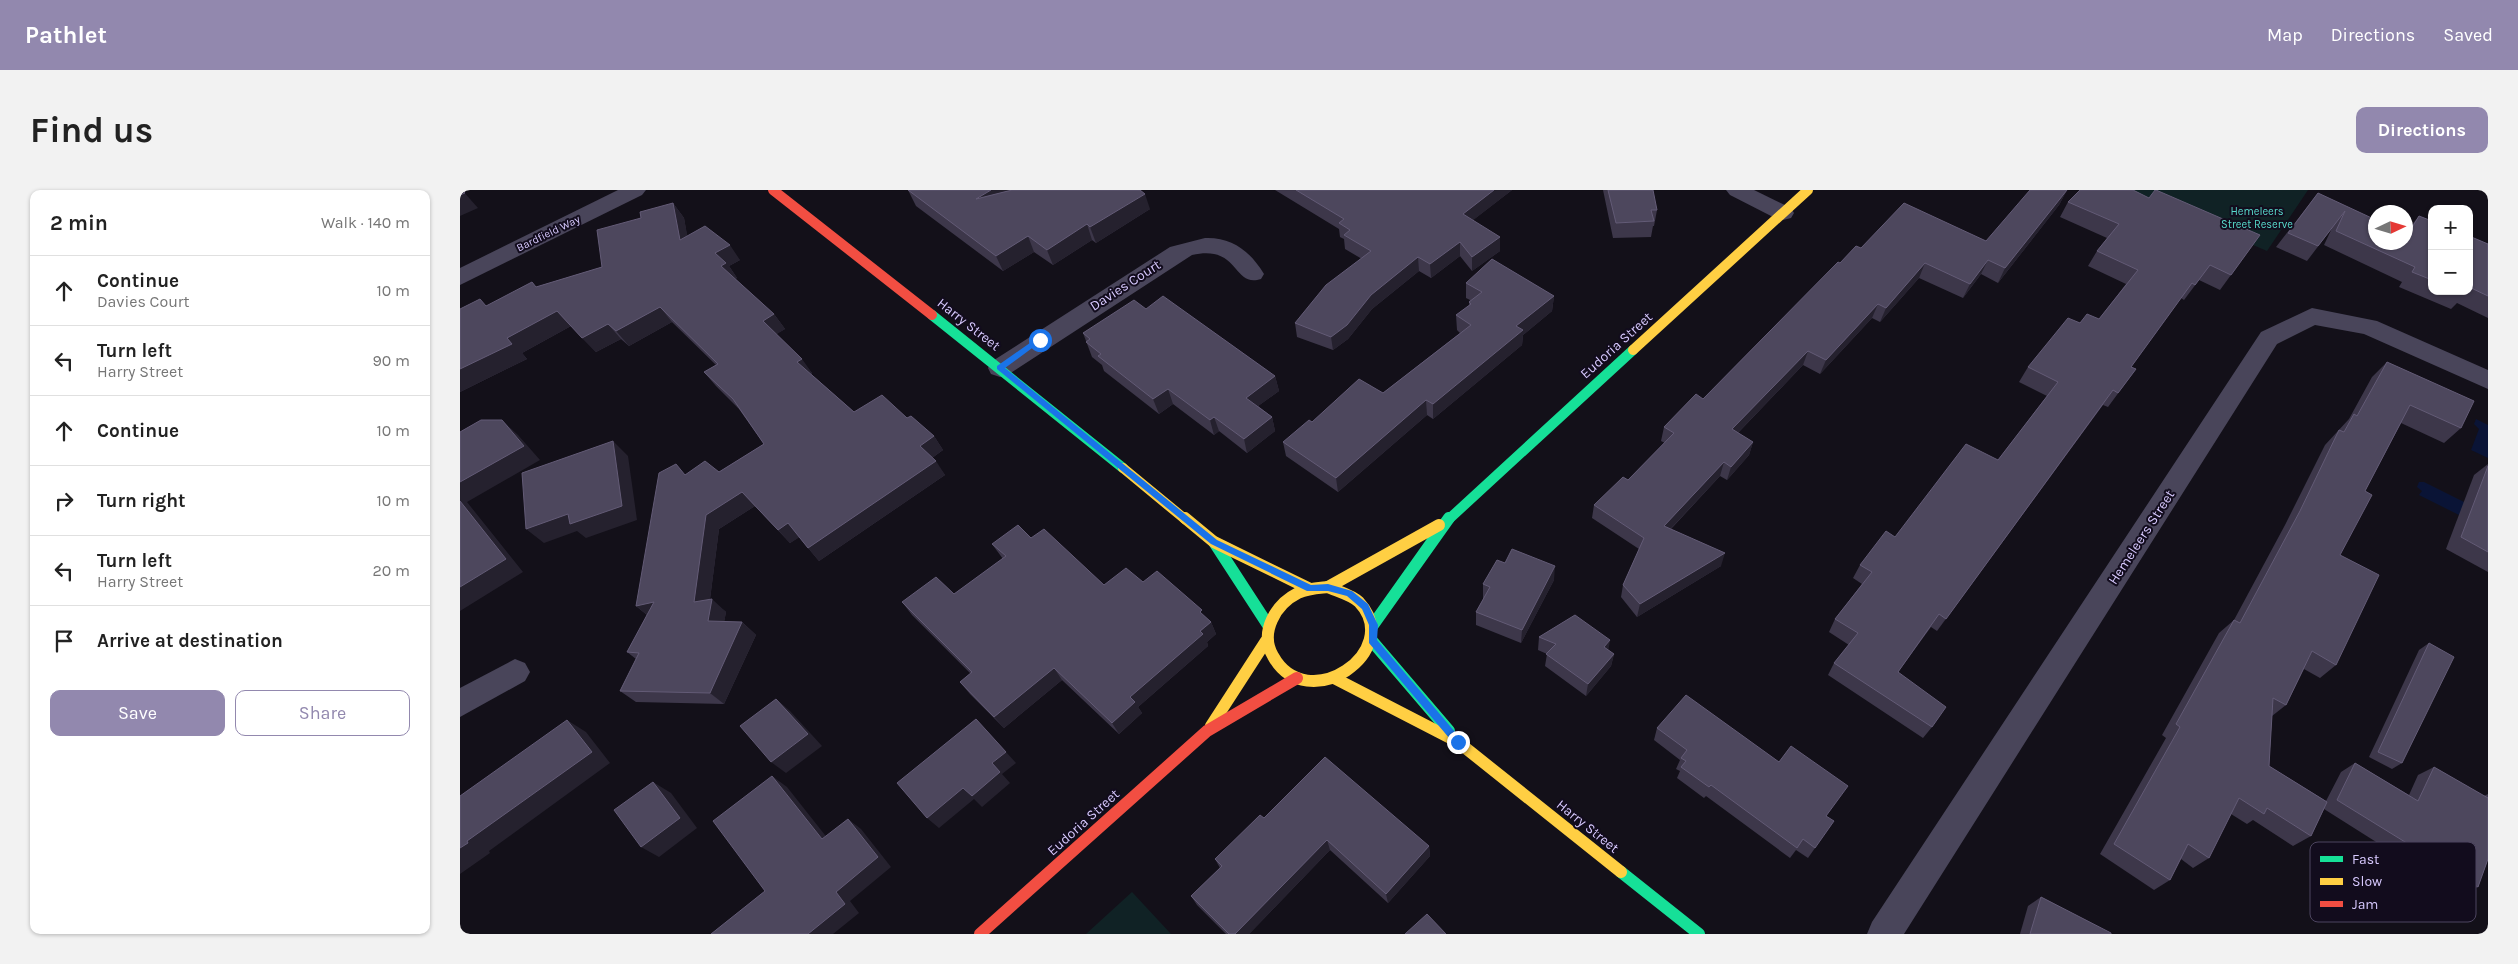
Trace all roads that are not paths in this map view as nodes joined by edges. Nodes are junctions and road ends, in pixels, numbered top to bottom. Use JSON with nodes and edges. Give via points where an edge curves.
{"nodes":[{"id":1,"x":636,"y":190,"type":"edge"},
{"id":2,"x":773,"y":190,"type":"edge"},
{"id":3,"x":1737,"y":190,"type":"edge"},
{"id":4,"x":1808,"y":190,"type":"edge"},
{"id":5,"x":1783,"y":213,"type":"junction"},
{"id":6,"x":1254,"y":274,"type":"dead end"},
{"id":7,"x":460,"y":277,"type":"edge"},
{"id":8,"x":1000,"y":368,"type":"junction"},
{"id":9,"x":2488,"y":380,"type":"edge"},
{"id":10,"x":1445,"y":522,"type":"junction"},
{"id":11,"x":1214,"y":542,"type":"junction"},
{"id":12,"x":1328,"y":588,"type":"junction"},
{"id":13,"x":1310,"y":589,"type":"junction"},
{"id":14,"x":1268,"y":625,"type":"junction"},
{"id":15,"x":1373,"y":625,"type":"junction"},
{"id":16,"x":1266,"y":641,"type":"junction"},
{"id":17,"x":1372,"y":641,"type":"junction"},
{"id":18,"x":515,"y":672,"type":"dead end"},
{"id":19,"x":1297,"y":678,"type":"junction"},
{"id":20,"x":1334,"y":678,"type":"junction"},
{"id":21,"x":460,"y":704,"type":"edge"},
{"id":22,"x":1207,"y":732,"type":"junction"},
{"id":23,"x":1458,"y":742,"type":"junction"},
{"id":24,"x":980,"y":934,"type":"edge"},
{"id":25,"x":1699,"y":934,"type":"edge"},
{"id":26,"x":1884,"y":934,"type":"edge"}],
"edges":[{"from":1,"to":7,"type":"street","name":"Bardfield Way"},
{"from":2,"to":8,"type":"street","name":"Harry Street"},
{"from":3,"to":5,"type":"street"},
{"from":4,"to":5,"type":"street","name":"Eudoria Street"},
{"from":5,"to":10,"type":"street","name":"Eudoria Street"},
{"from":6,"to":8,"type":"street","name":"Davies Court","via":[[1232,251],[1196,245],[1178,252]]},
{"from":8,"to":11,"type":"street","name":"Harry Street"},
{"from":9,"to":26,"type":"street","name":"Hemeleers Street","via":[[2369,327],[2312,316],[2269,338]]},
{"from":10,"to":12,"type":"street","name":"Eudoria Street"},
{"from":10,"to":15,"type":"street","name":"Eudoria Street"},
{"from":11,"to":13,"type":"street","name":"Harry Street"},
{"from":11,"to":14,"type":"street","name":"Harry Street"},
{"from":12,"to":13,"type":"street"},
{"from":12,"to":15,"type":"street","via":[[1349,593],[1366,606]]},
{"from":13,"to":14,"type":"street","via":[[1291,597],[1277,609]]},
{"from":14,"to":16,"type":"street"},
{"from":15,"to":17,"type":"street"},
{"from":16,"to":19,"type":"street","via":[[1275,663]]},
{"from":16,"to":22,"type":"street","name":"Eudoria Street"},
{"from":17,"to":20,"type":"street","via":[[1365,656],[1352,670]]},
{"from":17,"to":23,"type":"street","name":"Harry Street"},
{"from":18,"to":21,"type":"street"},
{"from":19,"to":20,"type":"street","via":[[1316,681]]},
{"from":19,"to":22,"type":"street","name":"Eudoria Street"},
{"from":20,"to":23,"type":"street","name":"Harry Street"},
{"from":22,"to":24,"type":"street","name":"Eudoria Street"},
{"from":23,"to":25,"type":"street","name":"Harry Street"}]}
